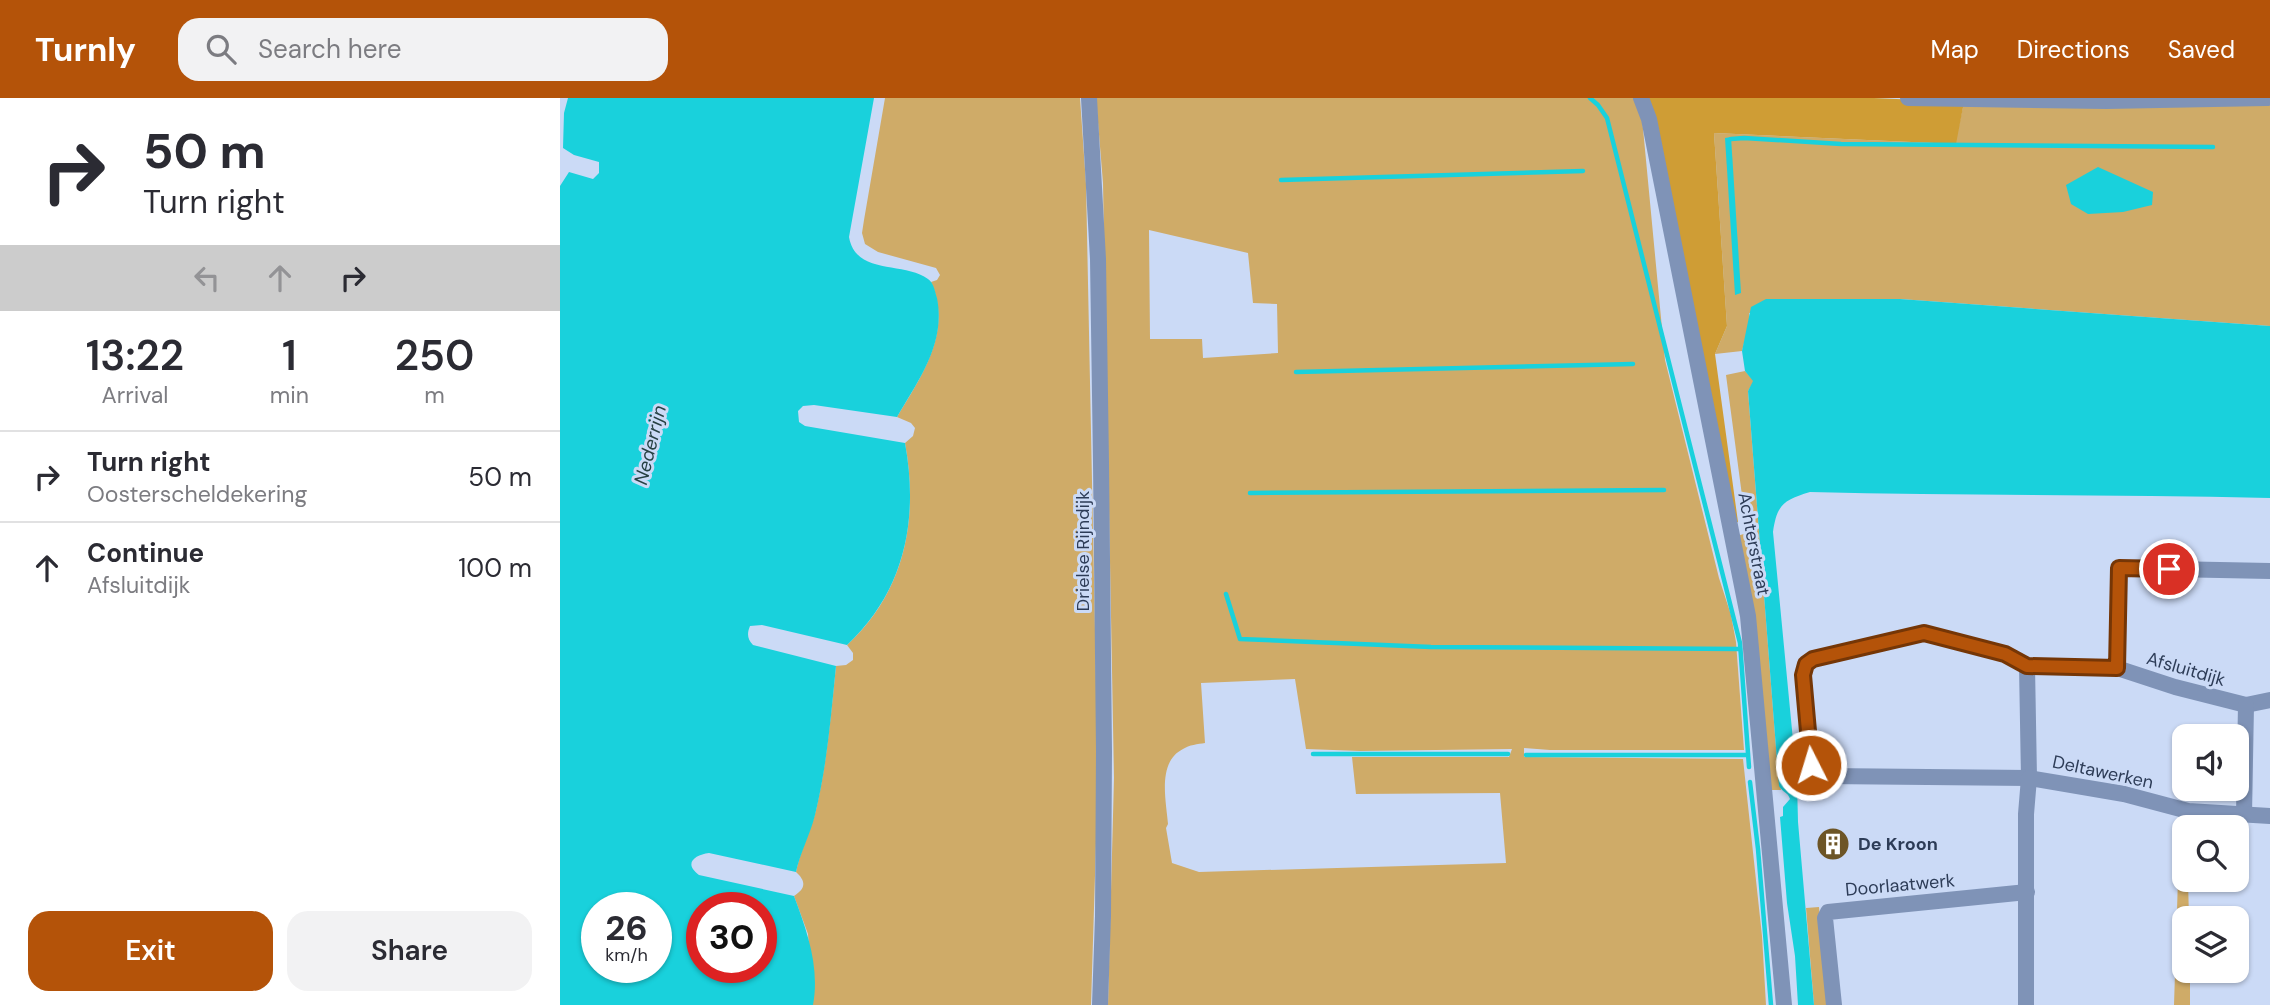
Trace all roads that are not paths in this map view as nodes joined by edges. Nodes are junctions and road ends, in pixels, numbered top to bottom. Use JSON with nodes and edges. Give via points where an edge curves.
{"nodes":[{"id":1,"x":1088,"y":98,"type":"edge"},
{"id":2,"x":1642,"y":98,"type":"edge"},
{"id":3,"x":1908,"y":98,"type":"edge"},
{"id":4,"x":2267,"y":98,"type":"edge"},
{"id":5,"x":2270,"y":571,"type":"edge"},
{"id":6,"x":2027,"y":666,"type":"junction"},
{"id":7,"x":2117,"y":668,"type":"junction"},
{"id":8,"x":2270,"y":700,"type":"edge"},
{"id":9,"x":2246,"y":705,"type":"junction"},
{"id":10,"x":2029,"y":778,"type":"junction"},
{"id":11,"x":2244,"y":815,"type":"joint"},
{"id":12,"x":2249,"y":815,"type":"edge"},
{"id":13,"x":2270,"y":816,"type":"edge"},
{"id":14,"x":2027,"y":892,"type":"junction"},
{"id":15,"x":1100,"y":1005,"type":"edge"},
{"id":16,"x":1784,"y":1005,"type":"edge"},
{"id":17,"x":1834,"y":1005,"type":"edge"},
{"id":18,"x":2026,"y":1005,"type":"edge"}],
"edges":[{"from":1,"to":15,"type":"street","name":"Drielse Rijndijk","via":[[1098,259],[1101,449],[1104,778]]},
{"from":2,"to":16,"type":"street","name":"Achterstraat","via":[[1748,616]]},
{"from":3,"to":4,"type":"street"},
{"from":5,"to":7,"type":"street","via":[[2119,568]]},
{"from":6,"to":7,"type":"street","name":"Afsluitdijk"},
{"from":6,"to":10,"type":"street"},
{"from":6,"to":10,"type":"street","via":[[2005,654],[1924,633],[1813,659],[1803,675],[1811,765],[1818,774]]},
{"from":7,"to":9,"type":"street","name":"Afsluitdijk"},
{"from":8,"to":9,"type":"street","name":"Afsluitdijk"},
{"from":9,"to":11,"type":"street"},
{"from":10,"to":11,"type":"street","name":"Deltawerken","via":[[2188,811]]},
{"from":10,"to":14,"type":"street","name":"Deltawerken"},
{"from":12,"to":13,"type":"street","name":"Deltawerken"},
{"from":14,"to":17,"type":"street","name":"Doorlaatwerk","via":[[1828,912]]},
{"from":14,"to":18,"type":"street","name":"Deltawerken"}]}
